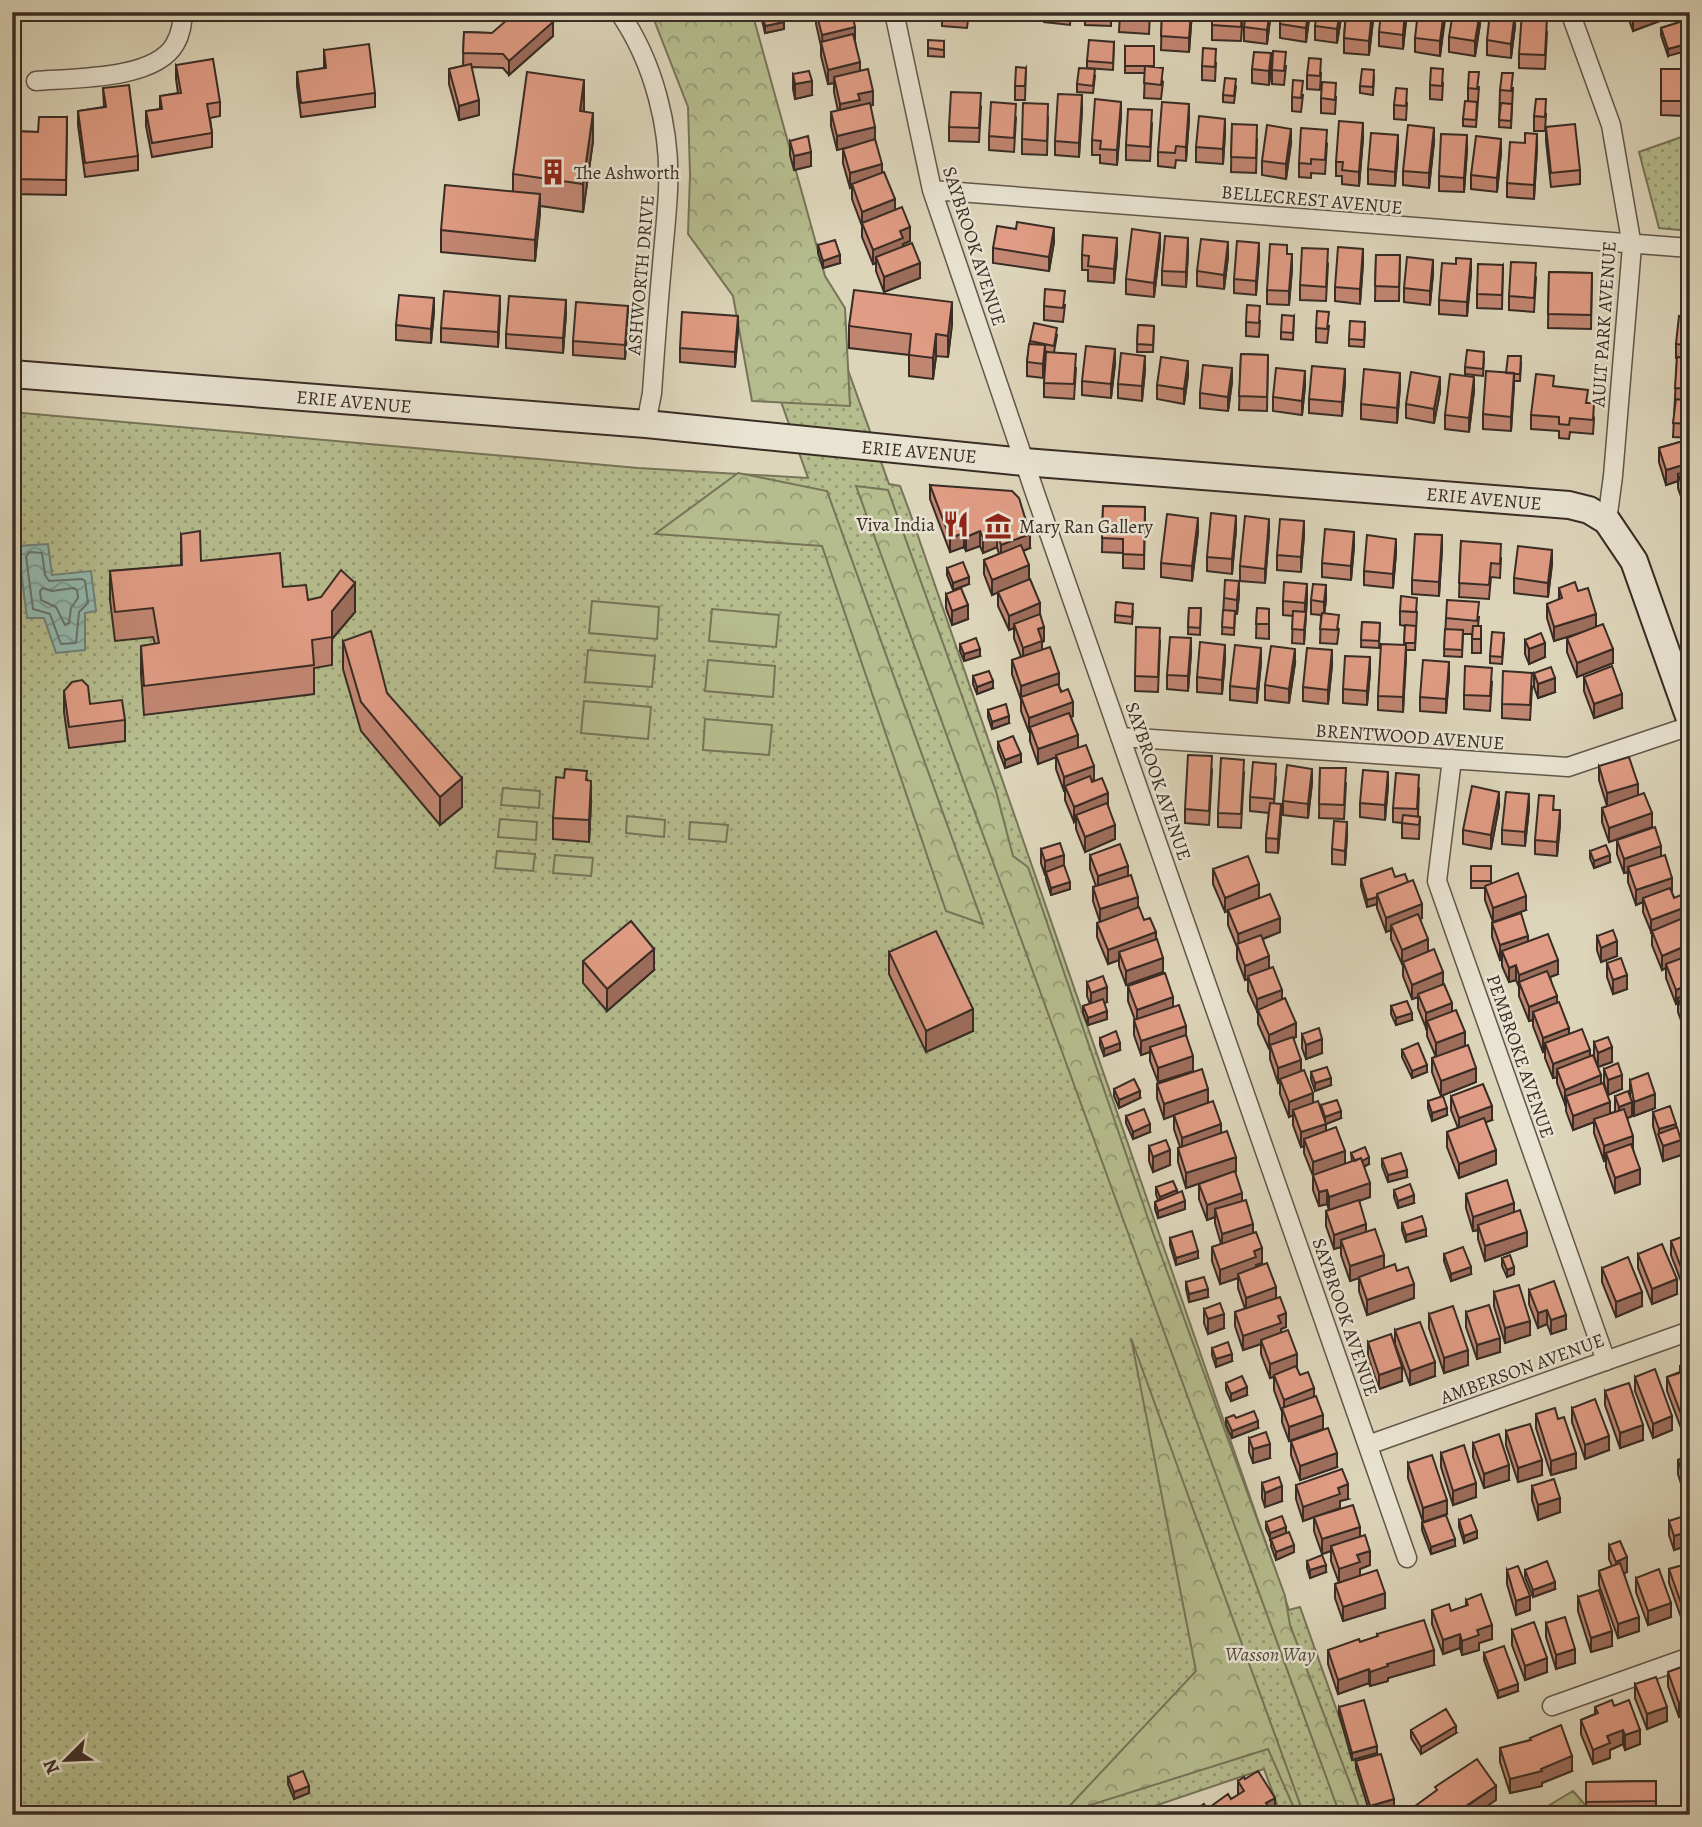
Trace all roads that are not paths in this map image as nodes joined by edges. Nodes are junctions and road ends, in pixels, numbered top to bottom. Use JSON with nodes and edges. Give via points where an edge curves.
{"nodes":[{"id":1,"x":183,"y":12,"type":"edge"},
{"id":2,"x":619,"y":12,"type":"edge"},
{"id":3,"x":894,"y":12,"type":"edge"},
{"id":4,"x":1570,"y":12,"type":"edge"},
{"id":5,"x":36,"y":81,"type":"dead end"},
{"id":6,"x":932,"y":190,"type":"junction"},
{"id":7,"x":1632,"y":246,"type":"junction"},
{"id":8,"x":1690,"y":248,"type":"edge"},
{"id":9,"x":12,"y":374,"type":"edge"},
{"id":10,"x":646,"y":424,"type":"junction"},
{"id":11,"x":1024,"y":462,"type":"junction"},
{"id":12,"x":1607,"y":521,"type":"junction"},
{"id":13,"x":1690,"y":719,"type":"edge"},
{"id":14,"x":1690,"y":726,"type":"edge"},
{"id":15,"x":1121,"y":737,"type":"junction"},
{"id":16,"x":1452,"y":760,"type":"junction"},
{"id":17,"x":1690,"y":1331,"type":"edge"},
{"id":18,"x":1606,"y":1360,"type":"junction"},
{"id":19,"x":1368,"y":1445,"type":"junction"},
{"id":20,"x":1407,"y":1558,"type":"dead end"},
{"id":21,"x":1690,"y":1657,"type":"edge"},
{"id":22,"x":1552,"y":1706,"type":"dead end"}],
"edges":[{"from":1,"to":5,"type":"street","via":[[182,30],[174,47],[133,73]]},
{"from":2,"to":10,"type":"street","name":"ASHWORTH DRIVE","via":[[653,83],[667,152],[668,188]]},
{"from":3,"to":6,"type":"street","name":"SAYBROOK AVENUE"},
{"from":4,"to":7,"type":"street","name":"AULT PARK AVENUE","via":[[1611,125]]},
{"from":6,"to":7,"type":"street","name":"BELLECREST AVENUE"},
{"from":6,"to":11,"type":"street","name":"SAYBROOK AVENUE"},
{"from":7,"to":8,"type":"street","name":"BELLECREST AVENUE"},
{"from":7,"to":12,"type":"street","name":"AULT PARK AVENUE"},
{"from":9,"to":10,"type":"street","name":"ERIE AVENUE"},
{"from":10,"to":11,"type":"street","name":"ERIE AVENUE"},
{"from":11,"to":12,"type":"street","name":"ERIE AVENUE","via":[[1550,503],[1590,510]]},
{"from":11,"to":15,"type":"street","name":"SAYBROOK AVENUE"},
{"from":12,"to":13,"type":"street","via":[[1634,561]]},
{"from":14,"to":16,"type":"street","name":"BRENTWOOD AVENUE","via":[[1568,767]]},
{"from":15,"to":16,"type":"street","name":"BRENTWOOD AVENUE"},
{"from":15,"to":19,"type":"street","name":"SAYBROOK AVENUE"},
{"from":16,"to":18,"type":"street","name":"PEMBROKE AVENUE","via":[[1437,881]]},
{"from":17,"to":18,"type":"street","name":"AMBERSON AVENUE"},
{"from":18,"to":19,"type":"street","name":"AMBERSON AVENUE"},
{"from":19,"to":20,"type":"street","name":"SAYBROOK AVENUE"},
{"from":21,"to":22,"type":"street"}]}
